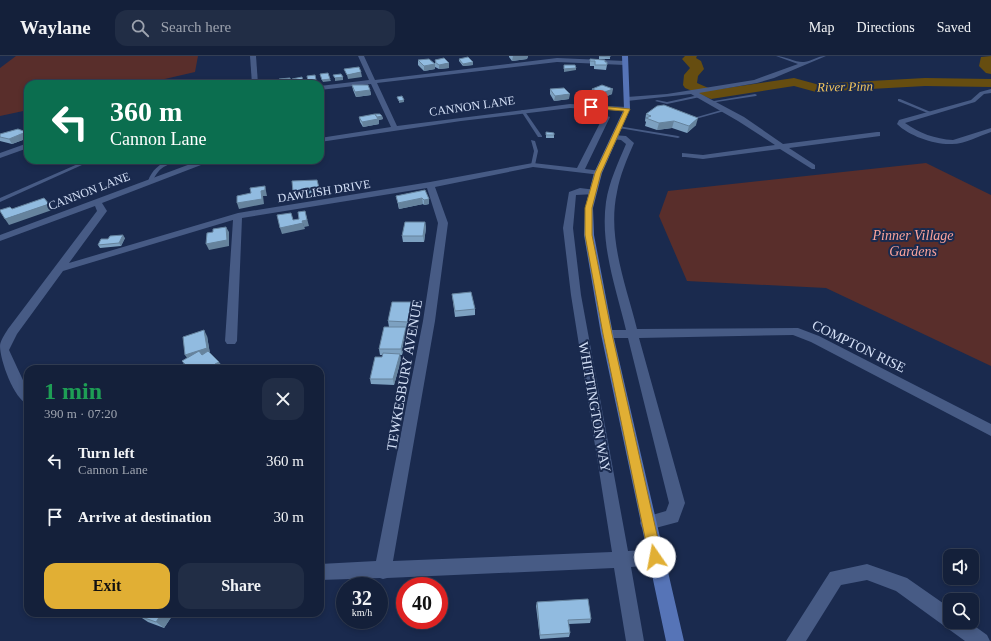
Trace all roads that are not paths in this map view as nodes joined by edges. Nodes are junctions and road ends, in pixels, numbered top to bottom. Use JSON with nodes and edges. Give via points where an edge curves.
{"nodes":[{"id":1,"x":253,"y":56,"type":"edge"},
{"id":2,"x":361,"y":56,"type":"edge"},
{"id":3,"x":778,"y":56,"type":"edge"},
{"id":4,"x":823,"y":56,"type":"edge"},
{"id":5,"x":555,"y":58,"type":"edge"},
{"id":6,"x":625,"y":59,"type":"edge"},
{"id":7,"x":804,"y":64,"type":"junction"},
{"id":8,"x":255,"y":80,"type":"edge"},
{"id":9,"x":372,"y":82,"type":"junction"},
{"id":10,"x":324,"y":88,"type":"edge"},
{"id":11,"x":991,"y":90,"type":"edge"},
{"id":12,"x":696,"y":93,"type":"junction"},
{"id":13,"x":755,"y":95,"type":"dead end"},
{"id":14,"x":899,"y":100,"type":"dead end"},
{"id":15,"x":710,"y":102,"type":"junction"},
{"id":16,"x":627,"y":104,"type":"junction"},
{"id":17,"x":580,"y":106,"type":"junction"},
{"id":18,"x":726,"y":110,"type":"junction"},
{"id":19,"x":523,"y":111,"type":"junction"},
{"id":20,"x":931,"y":113,"type":"junction"},
{"id":21,"x":692,"y":119,"type":"edge"},
{"id":22,"x":395,"y":129,"type":"junction"},
{"id":23,"x":991,"y":130,"type":"edge"},
{"id":24,"x":617,"y":132,"type":"junction"},
{"id":25,"x":877,"y":134,"type":"dead end"},
{"id":26,"x":540,"y":136,"type":"dead end"},
{"id":27,"x":678,"y":137,"type":"dead end"},
{"id":28,"x":324,"y":139,"type":"edge"},
{"id":29,"x":533,"y":141,"type":"dead end"},
{"id":30,"x":780,"y":146,"type":"junction"},
{"id":31,"x":24,"y":147,"type":"edge"},
{"id":32,"x":685,"y":155,"type":"dead end"},
{"id":33,"x":0,"y":156,"type":"edge"},
{"id":34,"x":82,"y":164,"type":"edge"},
{"id":35,"x":163,"y":164,"type":"edge"},
{"id":36,"x":198,"y":164,"type":"edge"},
{"id":37,"x":533,"y":165,"type":"junction"},
{"id":38,"x":812,"y":167,"type":"dead end"},
{"id":39,"x":580,"y":170,"type":"junction"},
{"id":40,"x":598,"y":173,"type":"junction"},
{"id":41,"x":150,"y":180,"type":"junction"},
{"id":42,"x":430,"y":185,"type":"junction"},
{"id":43,"x":593,"y":192,"type":"junction"},
{"id":44,"x":0,"y":200,"type":"edge"},
{"id":45,"x":98,"y":201,"type":"junction"},
{"id":46,"x":238,"y":216,"type":"junction"},
{"id":47,"x":0,"y":238,"type":"edge"},
{"id":48,"x":59,"y":269,"type":"junction"},
{"id":49,"x":607,"y":334,"type":"junction"},
{"id":50,"x":633,"y":334,"type":"junction"},
{"id":51,"x":231,"y":341,"type":"dead end"},
{"id":52,"x":24,"y":395,"type":"edge"},
{"id":53,"x":991,"y":430,"type":"edge"},
{"id":54,"x":648,"y":523,"type":"junction"},
{"id":55,"x":655,"y":557,"type":"junction"},
{"id":56,"x":621,"y":560,"type":"junction"},
{"id":57,"x":384,"y":571,"type":"junction"},
{"id":58,"x":324,"y":572,"type":"edge"},
{"id":59,"x":943,"y":614,"type":"edge"},
{"id":60,"x":964,"y":629,"type":"edge"},
{"id":61,"x":635,"y":641,"type":"edge"},
{"id":62,"x":675,"y":641,"type":"edge"},
{"id":63,"x":795,"y":641,"type":"edge"},
{"id":64,"x":981,"y":641,"type":"edge"}],
"edges":[{"from":1,"to":8,"type":"street"},
{"from":2,"to":9,"type":"street"},
{"from":3,"to":7,"type":"street"},
{"from":4,"to":7,"type":"street","name":"CANNON LANE"},
{"from":5,"to":6,"type":"street"},
{"from":5,"to":9,"type":"street"},
{"from":6,"to":16,"type":"street"},
{"from":7,"to":12,"type":"street","name":"CANNON LANE","via":[[755,82]]},
{"from":9,"to":10,"type":"street"},
{"from":9,"to":22,"type":"street"},
{"from":11,"to":20,"type":"street","via":[[973,100]]},
{"from":12,"to":15,"type":"street"},
{"from":12,"to":16,"type":"street","name":"CANNON LANE"},
{"from":13,"to":15,"type":"lane"},
{"from":14,"to":20,"type":"lane"},
{"from":15,"to":18,"type":"street"},
{"from":16,"to":17,"type":"street","name":"CANNON LANE"},
{"from":16,"to":24,"type":"street","name":"WHITTINGTON WAY"},
{"from":17,"to":19,"type":"street","name":"CANNON LANE"},
{"from":17,"to":39,"type":"street","via":[[583,110],[606,116]]},
{"from":18,"to":21,"type":"lane"},
{"from":18,"to":30,"type":"street"},
{"from":19,"to":22,"type":"street","name":"CANNON LANE"},
{"from":19,"to":26,"type":"lane"},
{"from":20,"to":23,"type":"street","via":[[901,124],[936,140],[954,142]]},
{"from":22,"to":28,"type":"street","name":"CANNON LANE"},
{"from":24,"to":27,"type":"lane"},
{"from":24,"to":40,"type":"street","name":"WHITTINGTON WAY"},
{"from":24,"to":50,"type":"street","via":[[630,143],[609,202],[610,243]]},
{"from":25,"to":30,"type":"street"},
{"from":29,"to":37,"type":"lane","via":[[536,150]]},
{"from":30,"to":32,"type":"street","via":[[703,157]]},
{"from":30,"to":38,"type":"street"},
{"from":31,"to":33,"type":"street"},
{"from":34,"to":44,"type":"lane"},
{"from":35,"to":41,"type":"lane","via":[[154,170]]},
{"from":36,"to":41,"type":"street","name":"CANNON LANE"},
{"from":37,"to":39,"type":"street","name":"DAWLISH DRIVE"},
{"from":37,"to":42,"type":"street","name":"DAWLISH DRIVE"},
{"from":39,"to":40,"type":"street","name":"DAWLISH DRIVE"},
{"from":40,"to":43,"type":"street","name":"WHITTINGTON WAY"},
{"from":41,"to":45,"type":"street","name":"CANNON LANE"},
{"from":42,"to":46,"type":"street","name":"DAWLISH DRIVE"},
{"from":42,"to":57,"type":"street","name":"TEWKESBURY AVENUE","via":[[443,223],[429,321]]},
{"from":43,"to":49,"type":"street","name":"WHITTINGTON WAY","via":[[589,208],[589,235]]},
{"from":43,"to":56,"type":"street","name":"WHITTINGTON WAY","via":[[580,191],[572,194],[568,228],[576,294]]},
{"from":45,"to":47,"type":"street","name":"CANNON LANE"},
{"from":45,"to":48,"type":"street","via":[[102,211]]},
{"from":46,"to":48,"type":"street","name":"DAWLISH DRIVE"},
{"from":46,"to":51,"type":"street"},
{"from":48,"to":52,"type":"street","via":[[12,332],[3,350]]},
{"from":49,"to":50,"type":"street","name":"COMPTON RISE"},
{"from":49,"to":54,"type":"street","name":"WHITTINGTON WAY"},
{"from":50,"to":53,"type":"street","name":"COMPTON RISE","via":[[794,331],[815,338]]},
{"from":50,"to":54,"type":"street","via":[[677,503],[672,517]]},
{"from":54,"to":55,"type":"street","name":"WHITTINGTON WAY"},
{"from":55,"to":56,"type":"street"},
{"from":55,"to":62,"type":"street","name":"WHITTINGTON WAY"},
{"from":56,"to":57,"type":"street"},
{"from":56,"to":61,"type":"street","name":"WHITTINGTON WAY"},
{"from":57,"to":58,"type":"street"},
{"from":59,"to":63,"type":"street","via":[[901,584],[867,572],[836,578]]},
{"from":60,"to":64,"type":"street"}]}
